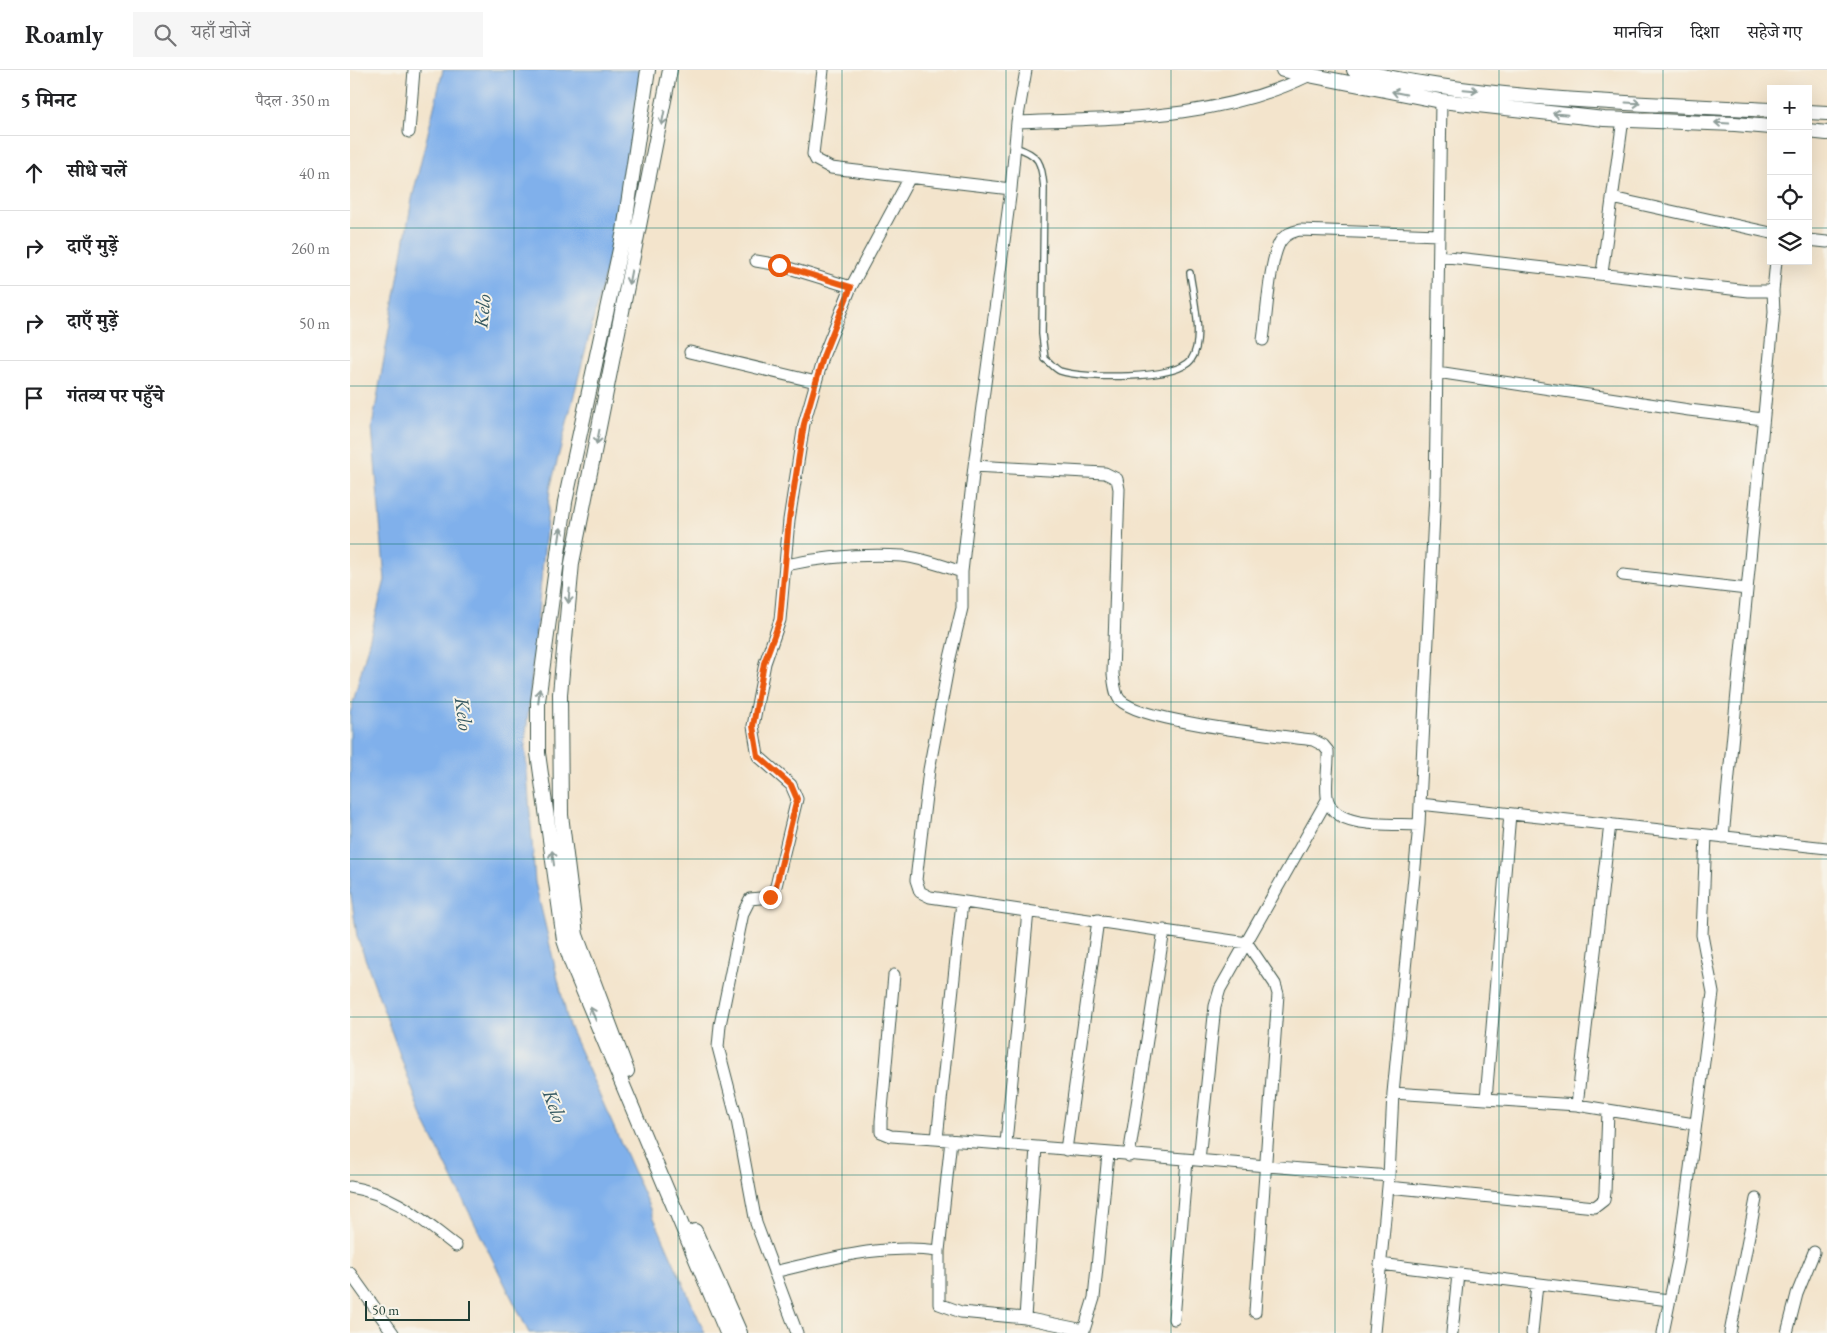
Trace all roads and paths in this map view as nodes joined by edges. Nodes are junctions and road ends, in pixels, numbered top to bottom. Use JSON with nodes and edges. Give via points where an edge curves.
{"nodes":[{"id":1,"x":414,"y":70,"type":"edge"},
{"id":2,"x":648,"y":70,"type":"edge"},
{"id":3,"x":670,"y":70,"type":"edge"},
{"id":4,"x":824,"y":70,"type":"edge"},
{"id":5,"x":1026,"y":70,"type":"edge"},
{"id":6,"x":1283,"y":70,"type":"edge"},
{"id":7,"x":1354,"y":70,"type":"edge"},
{"id":8,"x":1401,"y":75,"type":"edge"},
{"id":9,"x":1308,"y":76,"type":"junction"},
{"id":10,"x":1441,"y":102,"type":"junction"},
{"id":11,"x":1767,"y":110,"type":"edge"},
{"id":12,"x":1812,"y":112,"type":"edge"},
{"id":13,"x":1827,"y":113,"type":"edge"},
{"id":14,"x":1623,"y":119,"type":"junction"},
{"id":15,"x":1017,"y":122,"type":"junction"},
{"id":16,"x":1767,"y":128,"type":"edge"},
{"id":17,"x":1812,"y":131,"type":"edge"},
{"id":18,"x":409,"y":132,"type":"dead end"},
{"id":19,"x":1827,"y":133,"type":"edge"},
{"id":20,"x":1015,"y":147,"type":"junction"},
{"id":21,"x":910,"y":177,"type":"junction"},
{"id":22,"x":1012,"y":189,"type":"junction"},
{"id":23,"x":1612,"y":198,"type":"junction"},
{"id":24,"x":1767,"y":232,"type":"edge"},
{"id":25,"x":1439,"y":235,"type":"junction"},
{"id":26,"x":1812,"y":240,"type":"edge"},
{"id":27,"x":1827,"y":242,"type":"edge"},
{"id":28,"x":1439,"y":256,"type":"junction"},
{"id":29,"x":756,"y":261,"type":"dead end"},
{"id":30,"x":1776,"y":265,"type":"edge"},
{"id":31,"x":1190,"y":273,"type":"dead end"},
{"id":32,"x":1602,"y":273,"type":"junction"},
{"id":33,"x":851,"y":287,"type":"junction"},
{"id":34,"x":1773,"y":291,"type":"junction"},
{"id":35,"x":1263,"y":340,"type":"dead end"},
{"id":36,"x":690,"y":352,"type":"dead end"},
{"id":37,"x":1437,"y":372,"type":"junction"},
{"id":38,"x":816,"y":382,"type":"junction"},
{"id":39,"x":1763,"y":419,"type":"junction"},
{"id":40,"x":974,"y":466,"type":"junction"},
{"id":41,"x":786,"y":565,"type":"junction"},
{"id":42,"x":962,"y":572,"type":"junction"},
{"id":43,"x":1622,"y":574,"type":"dead end"},
{"id":44,"x":1747,"y":588,"type":"junction"},
{"id":45,"x":1327,"y":800,"type":"junction"},
{"id":46,"x":1420,"y":804,"type":"junction"},
{"id":47,"x":1510,"y":814,"type":"junction"},
{"id":48,"x":1610,"y":824,"type":"junction"},
{"id":49,"x":1419,"y":825,"type":"junction"},
{"id":50,"x":1706,"y":835,"type":"junction"},
{"id":51,"x":1723,"y":837,"type":"junction"},
{"id":52,"x":1827,"y":848,"type":"edge"},
{"id":53,"x":962,"y":902,"type":"junction"},
{"id":54,"x":1028,"y":911,"type":"junction"},
{"id":55,"x":1098,"y":920,"type":"junction"},
{"id":56,"x":1164,"y":930,"type":"junction"},
{"id":57,"x":1247,"y":943,"type":"junction"},
{"id":58,"x":894,"y":975,"type":"dead end"},
{"id":59,"x":1393,"y":1093,"type":"junction"},
{"id":60,"x":1486,"y":1099,"type":"junction"},
{"id":61,"x":1577,"y":1105,"type":"junction"},
{"id":62,"x":1608,"y":1112,"type":"junction"},
{"id":63,"x":1694,"y":1124,"type":"junction"},
{"id":64,"x":938,"y":1139,"type":"junction"},
{"id":65,"x":951,"y":1140,"type":"junction"},
{"id":66,"x":1006,"y":1144,"type":"junction"},
{"id":67,"x":1036,"y":1147,"type":"junction"},
{"id":68,"x":1066,"y":1150,"type":"junction"},
{"id":69,"x":1108,"y":1154,"type":"junction"},
{"id":70,"x":1129,"y":1156,"type":"junction"},
{"id":71,"x":1187,"y":1160,"type":"junction"},
{"id":72,"x":1199,"y":1160,"type":"junction"},
{"id":73,"x":1266,"y":1166,"type":"junction"},
{"id":74,"x":1388,"y":1182,"type":"junction"},
{"id":75,"x":350,"y":1187,"type":"edge"},
{"id":76,"x":1756,"y":1199,"type":"dead end"},
{"id":77,"x":456,"y":1246,"type":"dead end"},
{"id":78,"x":939,"y":1252,"type":"junction"},
{"id":79,"x":1814,"y":1252,"type":"dead end"},
{"id":80,"x":1380,"y":1264,"type":"junction"},
{"id":81,"x":774,"y":1272,"type":"junction"},
{"id":82,"x":350,"y":1273,"type":"edge"},
{"id":83,"x":1458,"y":1274,"type":"junction"},
{"id":84,"x":1537,"y":1284,"type":"junction"},
{"id":85,"x":1669,"y":1300,"type":"junction"},
{"id":86,"x":1255,"y":1312,"type":"dead end"},
{"id":87,"x":1025,"y":1318,"type":"junction"},
{"id":88,"x":1174,"y":1319,"type":"dead end"},
{"id":89,"x":1084,"y":1332,"type":"edge"},
{"id":90,"x":394,"y":1333,"type":"edge"},
{"id":91,"x":727,"y":1333,"type":"edge"},
{"id":92,"x":740,"y":1333,"type":"edge"},
{"id":93,"x":797,"y":1333,"type":"edge"},
{"id":94,"x":1374,"y":1333,"type":"edge"},
{"id":95,"x":1452,"y":1333,"type":"edge"},
{"id":96,"x":1532,"y":1333,"type":"edge"},
{"id":97,"x":1663,"y":1333,"type":"edge"},
{"id":98,"x":1730,"y":1333,"type":"edge"},
{"id":99,"x":1788,"y":1333,"type":"edge"}],
"edges":[{"from":1,"to":18,"type":"street"},
{"from":91,"to":2,"type":"street","one_way":true,"via":[[564,940],[538,753],[538,701],[564,502],[624,231]]},
{"from":3,"to":92,"type":"street","one_way":true,"via":[[667,98],[572,563],[560,694],[561,815],[576,935],[647,1125]]},
{"from":4,"to":21,"type":"street","via":[[814,154],[816,160],[831,168]]},
{"from":5,"to":15,"type":"street"},
{"from":6,"to":9,"type":"street"},
{"from":7,"to":8,"type":"street"},
{"from":8,"to":11,"type":"street","one_way":true,"via":[[1441,88],[1625,103]]},
{"from":10,"to":9,"type":"street","one_way":true},
{"from":9,"to":15,"type":"street","via":[[1278,91],[1189,111],[1123,118]]},
{"from":14,"to":10,"type":"street","one_way":true},
{"from":10,"to":25,"type":"street"},
{"from":12,"to":13,"type":"street"},
{"from":16,"to":14,"type":"street","one_way":true},
{"from":14,"to":23,"type":"street"},
{"from":15,"to":20,"type":"street"},
{"from":17,"to":19,"type":"street"},
{"from":20,"to":22,"type":"street"},
{"from":20,"to":31,"type":"lane","via":[[1028,152],[1041,164],[1044,187],[1042,334],[1045,359],[1060,371],[1120,378],[1177,370],[1191,360],[1198,337]]},
{"from":21,"to":22,"type":"street"},
{"from":21,"to":33,"type":"street"},
{"from":22,"to":40,"type":"street"},
{"from":23,"to":24,"type":"street"},
{"from":23,"to":32,"type":"street"},
{"from":25,"to":28,"type":"street"},
{"from":25,"to":35,"type":"street","via":[[1300,230],[1288,234],[1280,241],[1275,256]]},
{"from":26,"to":27,"type":"street"},
{"from":28,"to":32,"type":"street"},
{"from":28,"to":37,"type":"street"},
{"from":29,"to":33,"type":"street"},
{"from":30,"to":34,"type":"street"},
{"from":32,"to":34,"type":"street","via":[[1749,291]]},
{"from":33,"to":38,"type":"street"},
{"from":34,"to":39,"type":"street","via":[[1774,312]]},
{"from":36,"to":38,"type":"street"},
{"from":37,"to":39,"type":"street"},
{"from":37,"to":46,"type":"street","via":[[1435,494]]},
{"from":38,"to":41,"type":"street","via":[[804,424],[789,520]]},
{"from":39,"to":44,"type":"street"},
{"from":40,"to":42,"type":"street"},
{"from":40,"to":45,"type":"street","via":[[1105,473],[1117,479],[1113,674],[1118,698],[1131,709],[1164,718],[1313,740],[1328,751]]},
{"from":41,"to":42,"type":"street","via":[[813,559],[903,556]]},
{"from":41,"to":81,"type":"street","via":[[780,620],[764,663],[753,726],[758,756],[791,785],[797,804],[770,897],[750,899],[743,912],[718,1047],[756,1223]]},
{"from":42,"to":53,"type":"street","via":[[962,608],[948,662],[929,770],[916,880],[920,892],[930,897]]},
{"from":43,"to":44,"type":"street"},
{"from":44,"to":51,"type":"street"},
{"from":45,"to":49,"type":"street","via":[[1333,812],[1347,821]]},
{"from":45,"to":57,"type":"street"},
{"from":46,"to":47,"type":"street"},
{"from":46,"to":49,"type":"street"},
{"from":47,"to":48,"type":"street"},
{"from":47,"to":60,"type":"street"},
{"from":48,"to":50,"type":"street"},
{"from":48,"to":61,"type":"street"},
{"from":49,"to":59,"type":"street"},
{"from":50,"to":51,"type":"street"},
{"from":50,"to":63,"type":"street","via":[[1702,935],[1713,993]]},
{"from":51,"to":52,"type":"street"},
{"from":53,"to":54,"type":"street"},
{"from":53,"to":64,"type":"street"},
{"from":54,"to":55,"type":"street"},
{"from":54,"to":66,"type":"street"},
{"from":55,"to":56,"type":"street"},
{"from":55,"to":68,"type":"street"},
{"from":56,"to":57,"type":"street"},
{"from":56,"to":70,"type":"street"},
{"from":57,"to":72,"type":"street","via":[[1220,989],[1215,1006]]},
{"from":57,"to":73,"type":"street","via":[[1275,984],[1278,994]]},
{"from":58,"to":64,"type":"street","via":[[881,1132],[891,1136]]},
{"from":59,"to":60,"type":"street"},
{"from":59,"to":74,"type":"street"},
{"from":60,"to":61,"type":"street"},
{"from":61,"to":62,"type":"street"},
{"from":62,"to":63,"type":"street"},
{"from":62,"to":74,"type":"street","via":[[1604,1200],[1595,1207]]},
{"from":63,"to":85,"type":"street","via":[[1678,1260]]},
{"from":64,"to":65,"type":"street"},
{"from":65,"to":66,"type":"street"},
{"from":65,"to":78,"type":"street"},
{"from":66,"to":67,"type":"street"},
{"from":67,"to":68,"type":"street"},
{"from":67,"to":87,"type":"street"},
{"from":68,"to":69,"type":"street"},
{"from":69,"to":70,"type":"street"},
{"from":69,"to":89,"type":"street","via":[[1094,1298]]},
{"from":70,"to":71,"type":"street"},
{"from":71,"to":72,"type":"street"},
{"from":71,"to":88,"type":"street"},
{"from":72,"to":73,"type":"street"},
{"from":73,"to":74,"type":"street"},
{"from":73,"to":86,"type":"street"},
{"from":74,"to":80,"type":"street"},
{"from":75,"to":77,"type":"street","via":[[397,1201]]},
{"from":76,"to":98,"type":"street"},
{"from":78,"to":81,"type":"street","via":[[912,1247],[866,1251]]},
{"from":78,"to":87,"type":"street","via":[[939,1304],[961,1312]]},
{"from":79,"to":99,"type":"street","via":[[1797,1294]]},
{"from":80,"to":83,"type":"street"},
{"from":80,"to":94,"type":"street"},
{"from":81,"to":93,"type":"street"},
{"from":82,"to":90,"type":"street"},
{"from":83,"to":84,"type":"street"},
{"from":83,"to":95,"type":"street"},
{"from":84,"to":85,"type":"street"},
{"from":84,"to":96,"type":"street"},
{"from":85,"to":97,"type":"street"},
{"from":87,"to":89,"type":"street"}]}
